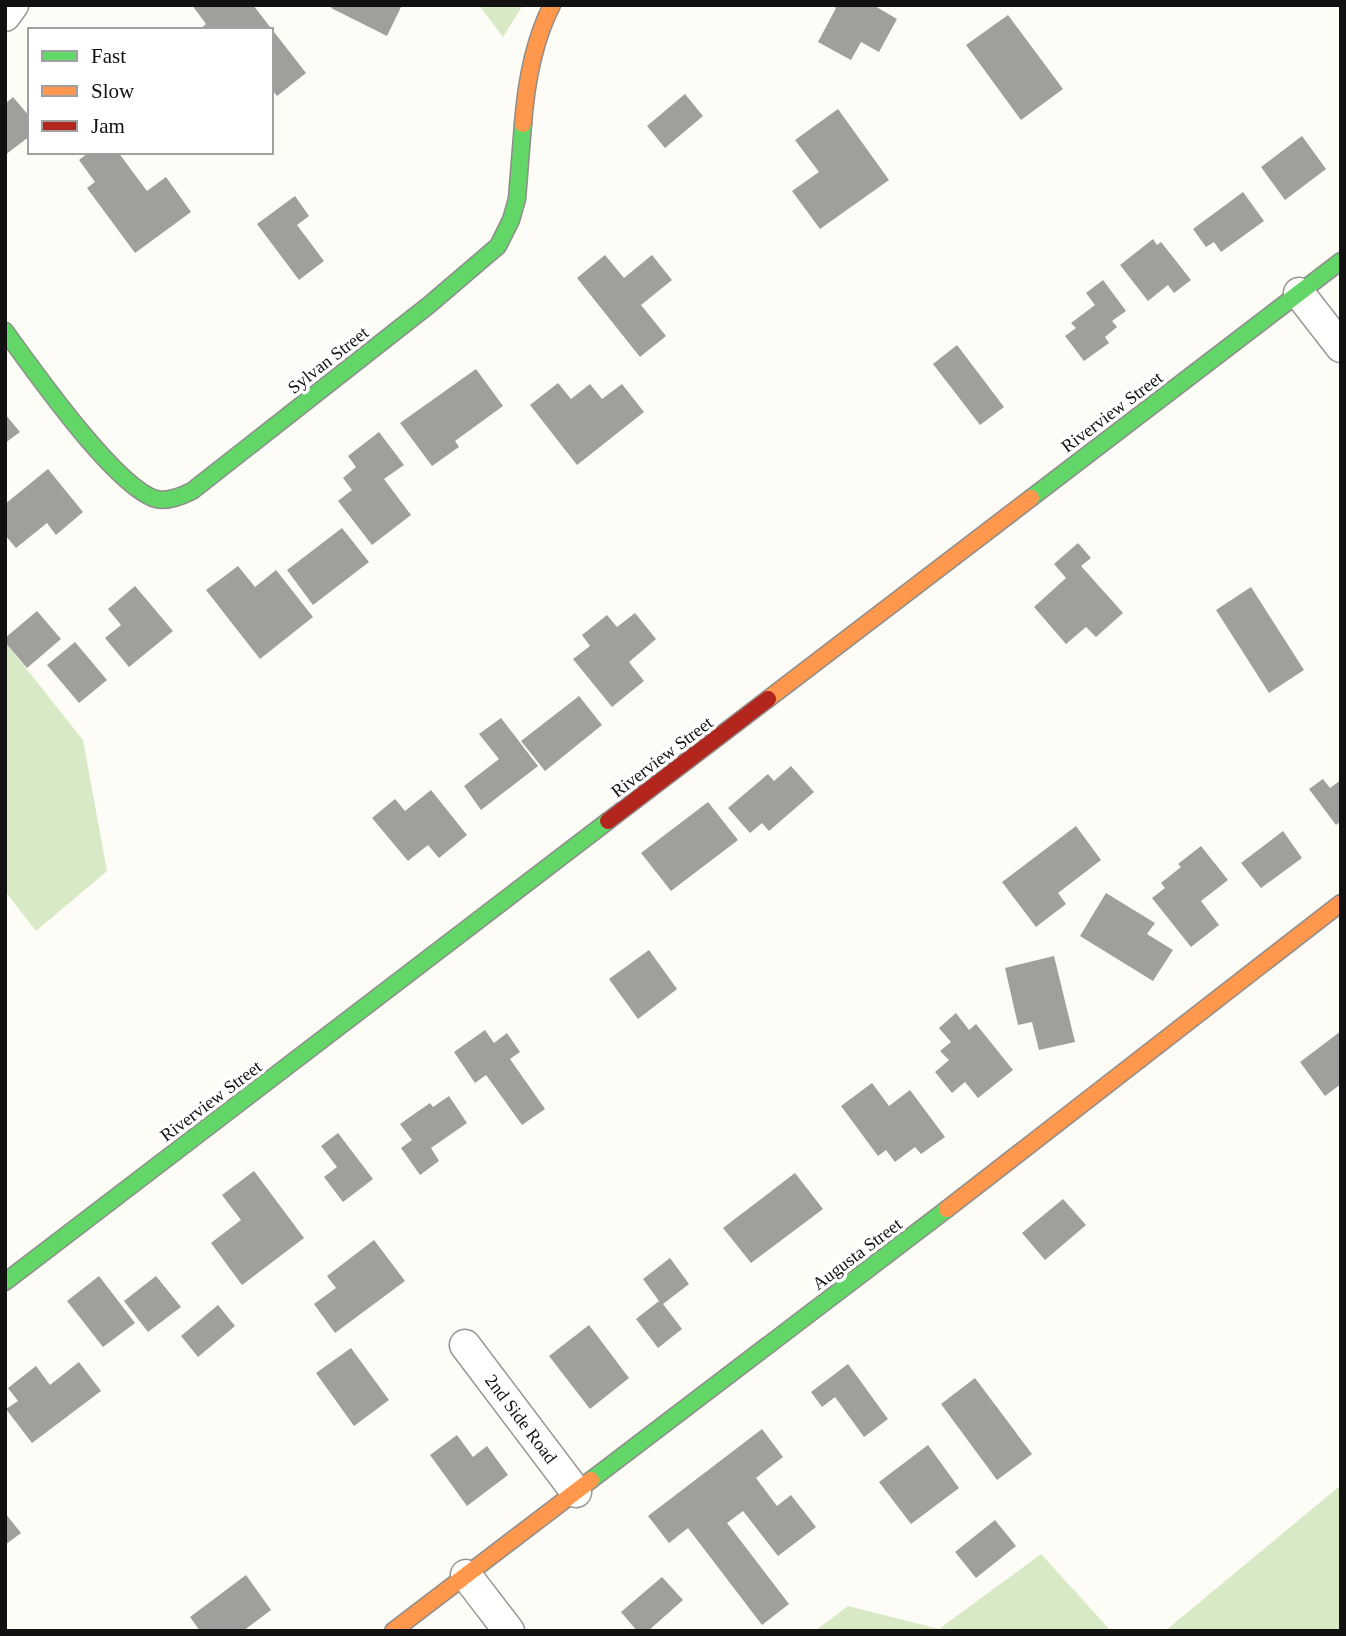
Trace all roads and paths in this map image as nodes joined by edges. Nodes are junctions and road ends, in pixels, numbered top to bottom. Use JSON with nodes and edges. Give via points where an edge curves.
{"nodes":[{"id":1,"x":13,"y":5,"type":"edge"},
{"id":2,"x":552,"y":5,"type":"edge"},
{"id":3,"x":5,"y":16,"type":"edge"},
{"id":4,"x":1341,"y":261,"type":"edge"},
{"id":5,"x":1300,"y":293,"type":"junction"},
{"id":6,"x":5,"y":331,"type":"edge"},
{"id":7,"x":1341,"y":347,"type":"edge"},
{"id":8,"x":1341,"y":903,"type":"edge"},
{"id":9,"x":5,"y":1282,"type":"edge"},
{"id":10,"x":465,"y":1345,"type":"dead end"},
{"id":11,"x":576,"y":1492,"type":"junction"},
{"id":12,"x":466,"y":1575,"type":"junction"},
{"id":13,"x":393,"y":1631,"type":"edge"},
{"id":14,"x":509,"y":1631,"type":"edge"}],
"edges":[{"from":1,"to":3,"type":"street"},
{"from":2,"to":6,"type":"street","name":"Sylvan Street","via":[[526,84],[517,199],[498,246],[192,491],[177,499],[155,499],[138,490],[109,463]]},
{"from":4,"to":5,"type":"street","name":"Riverview Street"},
{"from":5,"to":7,"type":"street"},
{"from":5,"to":9,"type":"street","name":"Riverview Street"},
{"from":8,"to":11,"type":"street","name":"Augusta Street"},
{"from":10,"to":11,"type":"street","name":"2nd Side Road"},
{"from":11,"to":12,"type":"street","name":"Augusta Street"},
{"from":12,"to":13,"type":"street","name":"Augusta Street"},
{"from":12,"to":14,"type":"street"}]}
